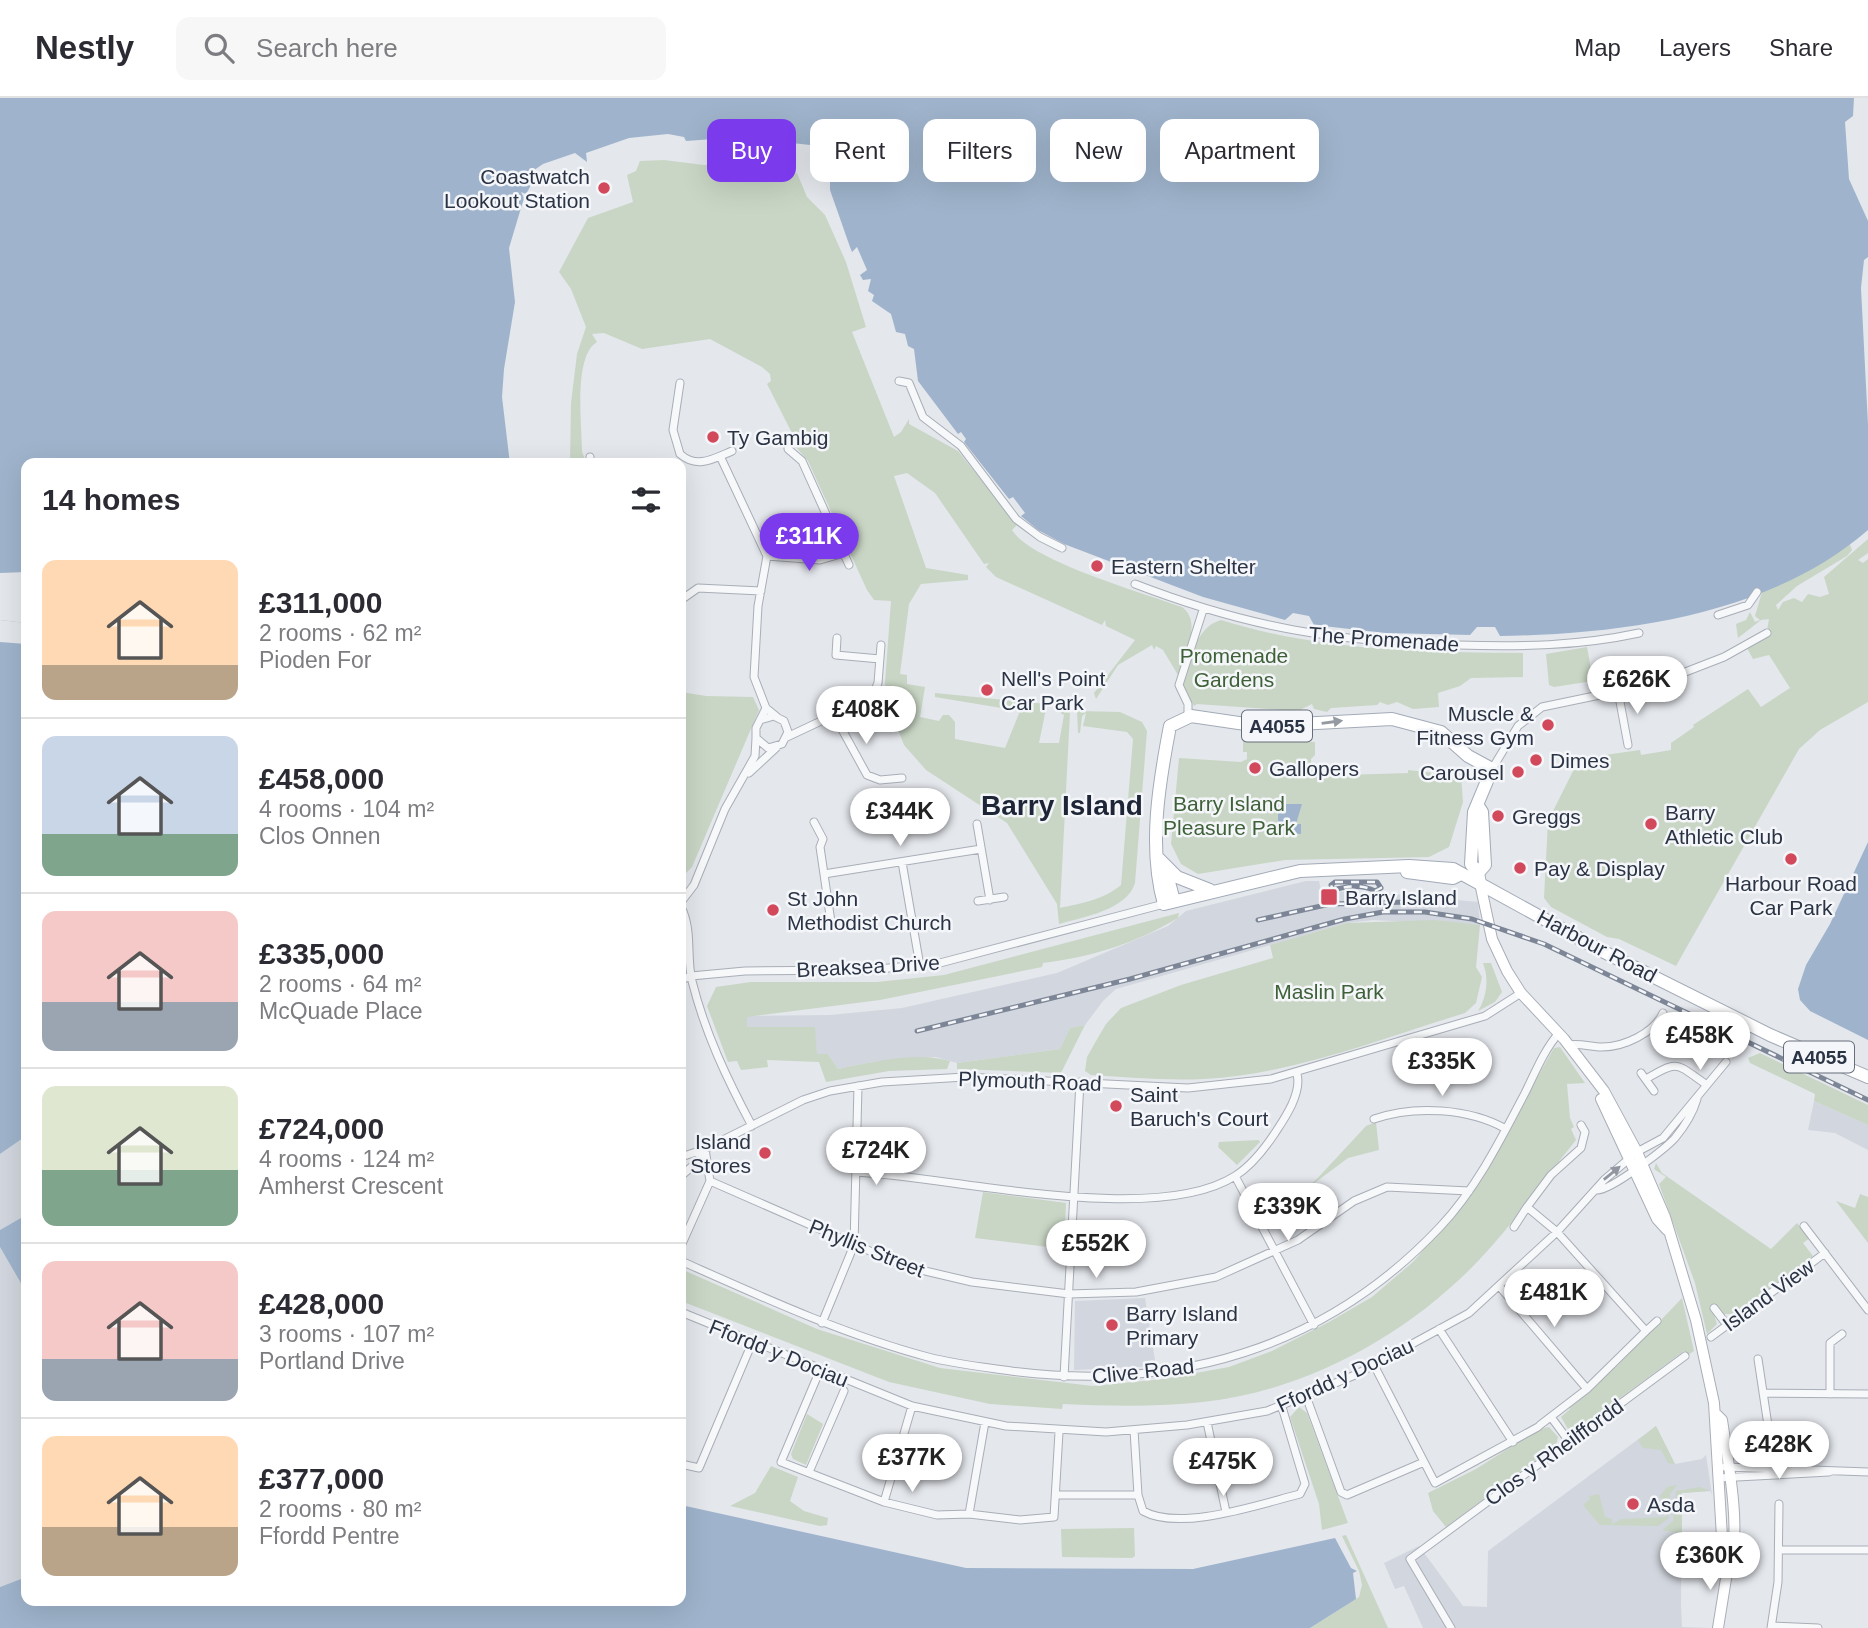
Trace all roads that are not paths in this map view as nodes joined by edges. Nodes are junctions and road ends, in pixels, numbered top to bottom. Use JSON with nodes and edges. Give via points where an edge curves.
{"nodes":[{"id":1,"x":900,"y":381,"type":"dead end"},
{"id":2,"x":680,"y":383,"type":"dead end"},
{"id":3,"x":786,"y":447,"type":"dead end"},
{"id":4,"x":732,"y":451,"type":"dead end"},
{"id":5,"x":720,"y":456,"type":"junction"},
{"id":6,"x":1062,"y":548,"type":"dead end"},
{"id":7,"x":844,"y":553,"type":"junction"},
{"id":8,"x":767,"y":556,"type":"junction"},
{"id":9,"x":849,"y":565,"type":"dead end"},
{"id":10,"x":1135,"y":583,"type":"dead end"},
{"id":11,"x":761,"y":591,"type":"junction"},
{"id":12,"x":1758,"y":592,"type":"dead end"},
{"id":13,"x":686,"y":596,"type":"edge"},
{"id":14,"x":1203,"y":610,"type":"junction"},
{"id":15,"x":1718,"y":615,"type":"dead end"},
{"id":16,"x":1639,"y":633,"type":"dead end"},
{"id":17,"x":1767,"y":633,"type":"dead end"},
{"id":18,"x":837,"y":638,"type":"dead end"},
{"id":19,"x":881,"y":645,"type":"dead end"},
{"id":20,"x":880,"y":659,"type":"junction"},
{"id":21,"x":1618,"y":691,"type":"junction"},
{"id":22,"x":766,"y":708,"type":"junction"},
{"id":23,"x":833,"y":713,"type":"junction"},
{"id":24,"x":1188,"y":716,"type":"junction"},
{"id":25,"x":777,"y":717,"type":"junction"},
{"id":26,"x":760,"y":720,"type":"junction"},
{"id":27,"x":786,"y":725,"type":"junction"},
{"id":28,"x":796,"y":730,"type":"junction"},
{"id":29,"x":787,"y":737,"type":"junction"},
{"id":30,"x":756,"y":738,"type":"junction"},
{"id":31,"x":780,"y":746,"type":"junction"},
{"id":32,"x":1628,"y":746,"type":"dead end"},
{"id":33,"x":1492,"y":769,"type":"junction"},
{"id":34,"x":902,"y":778,"type":"dead end"},
{"id":35,"x":741,"y":781,"type":"junction"},
{"id":36,"x":814,"y":822,"type":"dead end"},
{"id":37,"x":977,"y":824,"type":"dead end"},
{"id":38,"x":981,"y":849,"type":"junction"},
{"id":39,"x":902,"y":862,"type":"junction"},
{"id":40,"x":1162,"y":862,"type":"junction"},
{"id":41,"x":824,"y":874,"type":"junction"},
{"id":42,"x":1479,"y":878,"type":"junction"},
{"id":43,"x":1212,"y":890,"type":"junction"},
{"id":44,"x":686,"y":896,"type":"edge"},
{"id":45,"x":1004,"y":897,"type":"dead end"},
{"id":46,"x":990,"y":900,"type":"junction"},
{"id":47,"x":978,"y":901,"type":"dead end"},
{"id":48,"x":1169,"y":902,"type":"junction"},
{"id":49,"x":686,"y":920,"type":"edge"},
{"id":50,"x":831,"y":922,"type":"dead end"},
{"id":51,"x":920,"y":966,"type":"junction"},
{"id":52,"x":691,"y":976,"type":"junction"},
{"id":53,"x":686,"y":978,"type":"edge"},
{"id":54,"x":1521,"y":993,"type":"junction"},
{"id":55,"x":1663,"y":1013,"type":"dead end"},
{"id":56,"x":1559,"y":1033,"type":"junction"},
{"id":57,"x":1569,"y":1045,"type":"junction"},
{"id":58,"x":1726,"y":1062,"type":"dead end"},
{"id":59,"x":1297,"y":1074,"type":"junction"},
{"id":60,"x":1868,"y":1077,"type":"edge"},
{"id":61,"x":1080,"y":1082,"type":"junction"},
{"id":62,"x":1707,"y":1085,"type":"junction"},
{"id":63,"x":858,"y":1086,"type":"junction"},
{"id":64,"x":1654,"y":1091,"type":"dead end"},
{"id":65,"x":1374,"y":1119,"type":"dead end"},
{"id":66,"x":1581,"y":1125,"type":"dead end"},
{"id":67,"x":752,"y":1126,"type":"junction"},
{"id":68,"x":1506,"y":1129,"type":"junction"},
{"id":69,"x":705,"y":1149,"type":"junction"},
{"id":70,"x":686,"y":1155,"type":"edge"},
{"id":71,"x":1636,"y":1161,"type":"junction"},
{"id":72,"x":686,"y":1172,"type":"edge"},
{"id":73,"x":856,"y":1172,"type":"junction"},
{"id":74,"x":1235,"y":1176,"type":"junction"},
{"id":75,"x":710,"y":1181,"type":"junction"},
{"id":76,"x":1597,"y":1190,"type":"junction"},
{"id":77,"x":1469,"y":1191,"type":"junction"},
{"id":78,"x":1074,"y":1197,"type":"junction"},
{"id":79,"x":1527,"y":1207,"type":"junction"},
{"id":80,"x":1804,"y":1226,"type":"dead end"},
{"id":81,"x":1514,"y":1227,"type":"dead end"},
{"id":82,"x":1557,"y":1232,"type":"junction"},
{"id":83,"x":686,"y":1235,"type":"edge"},
{"id":84,"x":853,"y":1245,"type":"junction"},
{"id":85,"x":1276,"y":1251,"type":"junction"},
{"id":86,"x":1825,"y":1253,"type":"junction"},
{"id":87,"x":686,"y":1263,"type":"edge"},
{"id":88,"x":1500,"y":1287,"type":"junction"},
{"id":89,"x":1069,"y":1294,"type":"junction"},
{"id":90,"x":1714,"y":1308,"type":"dead end"},
{"id":91,"x":1868,"y":1310,"type":"edge"},
{"id":92,"x":686,"y":1316,"type":"edge"},
{"id":93,"x":1657,"y":1321,"type":"dead end"},
{"id":94,"x":822,"y":1323,"type":"junction"},
{"id":95,"x":1314,"y":1325,"type":"junction"},
{"id":96,"x":1727,"y":1325,"type":"junction"},
{"id":97,"x":1438,"y":1329,"type":"junction"},
{"id":98,"x":1646,"y":1331,"type":"junction"},
{"id":99,"x":1842,"y":1334,"type":"dead end"},
{"id":100,"x":1712,"y":1337,"type":"dead end"},
{"id":101,"x":752,"y":1343,"type":"junction"},
{"id":102,"x":1685,"y":1356,"type":"dead end"},
{"id":103,"x":1758,"y":1359,"type":"dead end"},
{"id":104,"x":1374,"y":1365,"type":"junction"},
{"id":105,"x":820,"y":1370,"type":"junction"},
{"id":106,"x":1064,"y":1377,"type":"junction"},
{"id":107,"x":1587,"y":1389,"type":"junction"},
{"id":108,"x":844,"y":1391,"type":"dead end"},
{"id":109,"x":1763,"y":1393,"type":"junction"},
{"id":110,"x":1830,"y":1394,"type":"junction"},
{"id":111,"x":1868,"y":1394,"type":"edge"},
{"id":112,"x":1306,"y":1396,"type":"junction"},
{"id":113,"x":912,"y":1406,"type":"junction"},
{"id":114,"x":1282,"y":1407,"type":"junction"},
{"id":115,"x":1551,"y":1418,"type":"junction"},
{"id":116,"x":985,"y":1422,"type":"junction"},
{"id":117,"x":1207,"y":1422,"type":"junction"},
{"id":118,"x":1134,"y":1430,"type":"junction"},
{"id":119,"x":1059,"y":1432,"type":"junction"},
{"id":120,"x":1769,"y":1432,"type":"dead end"},
{"id":121,"x":1569,"y":1440,"type":"junction"},
{"id":122,"x":1513,"y":1442,"type":"junction"},
{"id":123,"x":1424,"y":1462,"type":"junction"},
{"id":124,"x":686,"y":1465,"type":"edge"},
{"id":125,"x":809,"y":1472,"type":"junction"},
{"id":126,"x":1723,"y":1472,"type":"junction"},
{"id":127,"x":1868,"y":1472,"type":"edge"},
{"id":128,"x":1056,"y":1495,"type":"junction"},
{"id":129,"x":1138,"y":1495,"type":"junction"},
{"id":130,"x":884,"y":1502,"type":"junction"},
{"id":131,"x":1779,"y":1504,"type":"dead end"},
{"id":132,"x":1226,"y":1512,"type":"junction"},
{"id":133,"x":969,"y":1514,"type":"junction"},
{"id":134,"x":1779,"y":1550,"type":"junction"},
{"id":135,"x":1868,"y":1550,"type":"edge"},
{"id":136,"x":1772,"y":1627,"type":"edge"},
{"id":137,"x":1451,"y":1628,"type":"edge"},
{"id":138,"x":1718,"y":1628,"type":"edge"},
{"id":139,"x":1818,"y":1628,"type":"edge"}],
"edges":[{"from":1,"to":6,"type":"street","via":[[909,383],[923,417],[961,446],[1021,524]]},
{"from":2,"to":5,"type":"street","via":[[673,430],[680,454],[695,462]]},
{"from":3,"to":7,"type":"street","via":[[802,461]]},
{"from":4,"to":5,"type":"street"},
{"from":5,"to":8,"type":"street"},
{"from":7,"to":8,"type":"street","via":[[820,560]]},
{"from":7,"to":9,"type":"street"},
{"from":8,"to":11,"type":"street"},
{"from":10,"to":14,"type":"street","name":"The Promenade"},
{"from":11,"to":13,"type":"street","via":[[698,588]]},
{"from":11,"to":22,"type":"street","via":[[754,677]]},
{"from":12,"to":15,"type":"street","via":[[1748,605]]},
{"from":14,"to":16,"type":"street","name":"The Promenade","via":[[1293,632],[1393,643],[1541,646]]},
{"from":14,"to":24,"type":"street","via":[[1179,685]]},
{"from":17,"to":21,"type":"street","via":[[1682,675]]},
{"from":18,"to":20,"type":"street","via":[[835,655]]},
{"from":19,"to":20,"type":"street"},
{"from":20,"to":23,"type":"street","via":[[872,697]]},
{"from":21,"to":32,"type":"street"},
{"from":21,"to":33,"type":"street","via":[[1557,702],[1535,711],[1514,731]]},
{"from":22,"to":25,"type":"street"},
{"from":22,"to":26,"type":"street"},
{"from":23,"to":28,"type":"street"},
{"from":23,"to":34,"type":"street","via":[[867,775],[880,780]]},
{"from":24,"to":33,"type":"main road","number":"A4055","one_way":true,"via":[[1280,727],[1392,719],[1441,732],[1468,756]]},
{"from":24,"to":40,"type":"main road","via":[[1170,726],[1157,824]]},
{"from":25,"to":26,"type":"street"},
{"from":25,"to":27,"type":"street"},
{"from":26,"to":30,"type":"street"},
{"from":27,"to":28,"type":"street"},
{"from":27,"to":29,"type":"street"},
{"from":28,"to":29,"type":"street"},
{"from":29,"to":31,"type":"street"},
{"from":30,"to":31,"type":"street","via":[[764,746]]},
{"from":30,"to":35,"type":"street","via":[[757,754]]},
{"from":31,"to":35,"type":"street"},
{"from":33,"to":42,"type":"main road","via":[[1472,822],[1471,864]]},
{"from":35,"to":44,"type":"street"},
{"from":36,"to":41,"type":"street","via":[[823,839]]},
{"from":37,"to":38,"type":"street"},
{"from":38,"to":39,"type":"street"},
{"from":38,"to":46,"type":"street"},
{"from":39,"to":41,"type":"street"},
{"from":39,"to":51,"type":"street"},
{"from":40,"to":43,"type":"main road","via":[[1184,881]]},
{"from":40,"to":48,"type":"main road","via":[[1159,887]]},
{"from":41,"to":50,"type":"street"},
{"from":42,"to":43,"type":"main road","number":"A4055","via":[[1461,874],[1436,877],[1399,869],[1317,869]]},
{"from":42,"to":54,"type":"street","via":[[1492,939]]},
{"from":42,"to":60,"type":"main road","name":"Harbour Road","number":"A4055","via":[[1604,952],[1770,1035]]},
{"from":43,"to":48,"type":"main road","number":"A4055"},
{"from":45,"to":46,"type":"street"},
{"from":46,"to":47,"type":"street"},
{"from":48,"to":51,"type":"street","name":"Breaksea Drive","via":[[971,957]]},
{"from":49,"to":52,"type":"street"},
{"from":51,"to":52,"type":"street","name":"Breaksea Drive"},
{"from":52,"to":53,"type":"street","name":"Breaksea Drive"},
{"from":52,"to":67,"type":"street","via":[[717,1058]]},
{"from":54,"to":56,"type":"street"},
{"from":54,"to":59,"type":"street","name":"Plymouth Road","via":[[1485,1016]]},
{"from":55,"to":57,"type":"street","via":[[1636,1038],[1620,1045]]},
{"from":56,"to":57,"type":"street"},
{"from":56,"to":68,"type":"street","name":"Clive Road"},
{"from":57,"to":71,"type":"street","via":[[1604,1091]]},
{"from":58,"to":62,"type":"street"},
{"from":59,"to":61,"type":"street","name":"Plymouth Road","via":[[1188,1088]]},
{"from":59,"to":74,"type":"street","via":[[1292,1103],[1282,1123],[1258,1156]]},
{"from":61,"to":63,"type":"street","name":"Plymouth Road","via":[[936,1077]]},
{"from":61,"to":78,"type":"street"},
{"from":62,"to":64,"type":"street","via":[[1678,1065],[1670,1065],[1644,1076]]},
{"from":62,"to":71,"type":"street","via":[[1663,1139]]},
{"from":63,"to":67,"type":"street","name":"Plymouth Road","via":[[803,1100]]},
{"from":63,"to":73,"type":"street"},
{"from":65,"to":68,"type":"street","via":[[1451,1112],[1485,1117]]},
{"from":66,"to":79,"type":"street","via":[[1585,1132],[1581,1148],[1551,1175]]},
{"from":67,"to":69,"type":"street","name":"Plymouth Road"},
{"from":68,"to":77,"type":"street","name":"Clive Road"},
{"from":69,"to":70,"type":"street","name":"Plymouth Road"},
{"from":69,"to":72,"type":"street"},
{"from":69,"to":75,"type":"street"},
{"from":76,"to":71,"type":"street","name":"Ffordd y Dociau","one_way":true},
{"from":71,"to":76,"type":"street","name":"Ffordd y Dociau","via":[[1602,1191]]},
{"from":71,"to":126,"type":"street","via":[[1665,1216],[1693,1309],[1716,1414],[1722,1420]]},
{"from":73,"to":78,"type":"street"},
{"from":73,"to":84,"type":"street"},
{"from":74,"to":78,"type":"street","via":[[1165,1196]]},
{"from":74,"to":85,"type":"street"},
{"from":75,"to":83,"type":"street"},
{"from":75,"to":84,"type":"street","name":"Phyllis Street"},
{"from":76,"to":82,"type":"street","name":"Ffordd y Dociau"},
{"from":77,"to":85,"type":"street","name":"Phyllis Street","via":[[1402,1186],[1373,1191]]},
{"from":77,"to":95,"type":"street","name":"Clive Road","via":[[1442,1226],[1401,1264]]},
{"from":78,"to":89,"type":"street"},
{"from":79,"to":81,"type":"street"},
{"from":79,"to":82,"type":"street"},
{"from":80,"to":86,"type":"street"},
{"from":82,"to":88,"type":"street","name":"Ffordd y Dociau"},
{"from":82,"to":98,"type":"street"},
{"from":84,"to":89,"type":"street","name":"Phyllis Street","via":[[937,1276]]},
{"from":84,"to":94,"type":"street"},
{"from":85,"to":89,"type":"street","name":"Phyllis Street","via":[[1216,1277],[1182,1285]]},
{"from":85,"to":95,"type":"street"},
{"from":86,"to":91,"type":"street"},
{"from":86,"to":96,"type":"street","name":"Island View"},
{"from":87,"to":94,"type":"street","name":"Clive Road"},
{"from":88,"to":97,"type":"street","name":"Ffordd y Dociau","via":[[1469,1313]]},
{"from":88,"to":107,"type":"street"},
{"from":89,"to":106,"type":"street"},
{"from":90,"to":96,"type":"street"},
{"from":92,"to":101,"type":"street","name":"Ffordd y Dociau"},
{"from":93,"to":98,"type":"street"},
{"from":94,"to":106,"type":"street","name":"Clive Road","via":[[930,1358]]},
{"from":95,"to":106,"type":"street","name":"Clive Road","via":[[1265,1348],[1192,1367],[1104,1378]]},
{"from":96,"to":100,"type":"street","name":"Island View"},
{"from":97,"to":104,"type":"street","name":"Ffordd y Dociau"},
{"from":97,"to":122,"type":"street"},
{"from":98,"to":107,"type":"street"},
{"from":99,"to":110,"type":"street","via":[[1830,1343]]},
{"from":101,"to":105,"type":"street","name":"Ffordd y Dociau"},
{"from":101,"to":124,"type":"street","via":[[699,1468]]},
{"from":102,"to":121,"type":"street","name":"Clos y Rheilffordd"},
{"from":103,"to":109,"type":"street"},
{"from":104,"to":112,"type":"street","name":"Ffordd y Dociau"},
{"from":104,"to":123,"type":"street"},
{"from":105,"to":113,"type":"street","name":"Ffordd y Dociau"},
{"from":105,"to":125,"type":"street","via":[[781,1462]]},
{"from":107,"to":115,"type":"street"},
{"from":108,"to":125,"type":"street"},
{"from":109,"to":110,"type":"street"},
{"from":109,"to":120,"type":"street"},
{"from":110,"to":111,"type":"street"},
{"from":112,"to":114,"type":"street","name":"Ffordd y Dociau"},
{"from":112,"to":123,"type":"street","via":[[1347,1495]]},
{"from":113,"to":116,"type":"street","name":"Ffordd y Dociau"},
{"from":113,"to":130,"type":"street"},
{"from":114,"to":117,"type":"street","name":"Ffordd y Dociau"},
{"from":114,"to":132,"type":"street","via":[[1304,1490]]},
{"from":115,"to":121,"type":"street"},
{"from":115,"to":122,"type":"street"},
{"from":116,"to":119,"type":"street","name":"Ffordd y Dociau"},
{"from":116,"to":133,"type":"street"},
{"from":117,"to":118,"type":"street","name":"Ffordd y Dociau"},
{"from":117,"to":132,"type":"street"},
{"from":118,"to":119,"type":"street","name":"Ffordd y Dociau"},
{"from":118,"to":129,"type":"street"},
{"from":119,"to":128,"type":"street"},
{"from":121,"to":137,"type":"street","name":"Clos y Rheilffordd","via":[[1410,1559]]},
{"from":122,"to":123,"type":"street","via":[[1437,1484]]},
{"from":125,"to":130,"type":"street"},
{"from":126,"to":127,"type":"street"},
{"from":126,"to":138,"type":"street","via":[[1723,1554],[1729,1560]]},
{"from":128,"to":129,"type":"street"},
{"from":128,"to":133,"type":"street","via":[[1054,1517],[1049,1520]]},
{"from":129,"to":132,"type":"street","via":[[1143,1511],[1152,1515],[1184,1518]]},
{"from":130,"to":133,"type":"street","via":[[937,1516]]},
{"from":131,"to":134,"type":"street"},
{"from":134,"to":135,"type":"street"},
{"from":134,"to":136,"type":"street"},
{"from":136,"to":139,"type":"street"}]}
